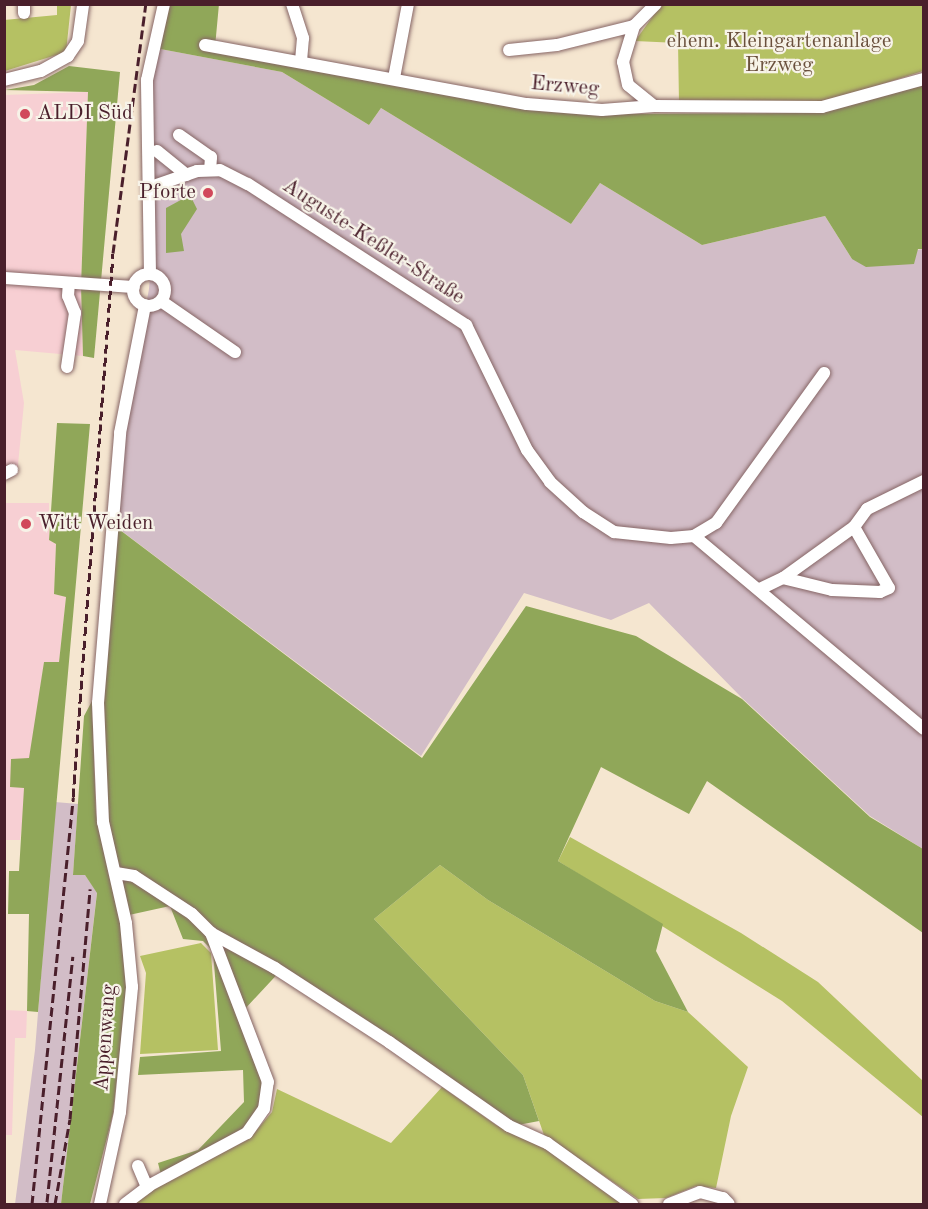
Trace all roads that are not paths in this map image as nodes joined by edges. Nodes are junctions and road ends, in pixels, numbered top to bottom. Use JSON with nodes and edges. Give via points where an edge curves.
{"nodes":[{"id":1,"x":164,"y":4,"type":"edge"},
{"id":2,"x":292,"y":4,"type":"edge"},
{"id":3,"x":408,"y":4,"type":"edge"},
{"id":4,"x":656,"y":4,"type":"edge"},
{"id":5,"x":83,"y":6,"type":"edge"},
{"id":6,"x":634,"y":26,"type":"junction"},
{"id":7,"x":205,"y":45,"type":"dead end"},
{"id":8,"x":509,"y":50,"type":"dead end"},
{"id":9,"x":301,"y":62,"type":"junction"},
{"id":10,"x":394,"y":78,"type":"junction"},
{"id":11,"x":924,"y":79,"type":"edge"},
{"id":12,"x":4,"y":80,"type":"edge"},
{"id":13,"x":654,"y":106,"type":"junction"},
{"id":14,"x":179,"y":135,"type":"dead end"},
{"id":15,"x":157,"y":151,"type":"dead end"},
{"id":16,"x":210,"y":171,"type":"junction"},
{"id":17,"x":187,"y":175,"type":"junction"},
{"id":18,"x":148,"y":188,"type":"junction"},
{"id":19,"x":150,"y":274,"type":"junction"},
{"id":20,"x":4,"y":278,"type":"edge"},
{"id":21,"x":69,"y":283,"type":"junction"},
{"id":22,"x":134,"y":287,"type":"junction"},
{"id":23,"x":161,"y":301,"type":"junction"},
{"id":24,"x":146,"y":305,"type":"junction"},
{"id":25,"x":235,"y":352,"type":"dead end"},
{"id":26,"x":67,"y":367,"type":"dead end"},
{"id":27,"x":824,"y":373,"type":"dead end"},
{"id":28,"x":924,"y":481,"type":"edge"},
{"id":29,"x":854,"y":527,"type":"junction"},
{"id":30,"x":694,"y":536,"type":"junction"},
{"id":31,"x":783,"y":578,"type":"junction"},
{"id":32,"x":760,"y":589,"type":"junction"},
{"id":33,"x":924,"y":729,"type":"edge"},
{"id":34,"x":116,"y":873,"type":"junction"},
{"id":35,"x":211,"y":933,"type":"junction"},
{"id":36,"x":138,"y":1166,"type":"dead end"},
{"id":37,"x":147,"y":1187,"type":"junction"},
{"id":38,"x":100,"y":1204,"type":"edge"},
{"id":39,"x":125,"y":1204,"type":"edge"},
{"id":40,"x":632,"y":1204,"type":"edge"},
{"id":41,"x":669,"y":1204,"type":"edge"},
{"id":42,"x":729,"y":1204,"type":"edge"}],
"edges":[{"from":1,"to":18,"type":"street","via":[[147,80]]},
{"from":2,"to":9,"type":"street","via":[[303,38]]},
{"from":3,"to":10,"type":"street"},
{"from":4,"to":6,"type":"street"},
{"from":5,"to":12,"type":"street","via":[[78,41],[68,56],[41,71]]},
{"from":6,"to":8,"type":"street","via":[[558,45]]},
{"from":6,"to":13,"type":"street","via":[[623,62],[628,85]]},
{"from":7,"to":9,"type":"street","name":"Erzweg"},
{"from":9,"to":10,"type":"street","name":"Erzweg"},
{"from":10,"to":13,"type":"street","name":"Erzweg","via":[[551,107],[633,110]]},
{"from":11,"to":13,"type":"street","name":"Erzweg","via":[[822,107]]},
{"from":14,"to":16,"type":"street","via":[[211,157]]},
{"from":15,"to":17,"type":"street"},
{"from":16,"to":17,"type":"street","name":"Auguste-Keßler-Straße"},
{"from":16,"to":30,"type":"street","name":"Auguste-Keßler-Straße","via":[[220,170],[248,184],[466,325],[527,450],[550,482],[583,512],[614,532],[641,538]]},
{"from":17,"to":18,"type":"street","name":"Auguste-Keßler-Straße"},
{"from":18,"to":19,"type":"street"},
{"from":19,"to":22,"type":"street","via":[[138,278]]},
{"from":19,"to":23,"type":"street","via":[[164,282]]},
{"from":20,"to":21,"type":"street"},
{"from":21,"to":22,"type":"street"},
{"from":21,"to":26,"type":"street","via":[[68,296],[75,313]]},
{"from":22,"to":24,"type":"street","via":[[135,297]]},
{"from":23,"to":24,"type":"street"},
{"from":23,"to":25,"type":"street"},
{"from":24,"to":34,"type":"street","via":[[120,433],[98,703],[103,822]]},
{"from":27,"to":30,"type":"street","via":[[716,523]]},
{"from":28,"to":29,"type":"street","via":[[867,509]]},
{"from":29,"to":31,"type":"street"},
{"from":29,"to":31,"type":"street","via":[[889,588],[880,592],[832,590]]},
{"from":30,"to":32,"type":"street"},
{"from":31,"to":32,"type":"street"},
{"from":32,"to":33,"type":"street"},
{"from":34,"to":35,"type":"street","via":[[134,876],[192,914]]},
{"from":34,"to":38,"type":"street","name":"Appenwang","via":[[132,987],[120,1112]]},
{"from":35,"to":37,"type":"street","via":[[268,1082],[264,1110],[247,1133]]},
{"from":35,"to":40,"type":"street","via":[[275,968],[509,1126],[547,1143]]},
{"from":36,"to":37,"type":"street"},
{"from":37,"to":39,"type":"street"},
{"from":41,"to":42,"type":"street","via":[[700,1192],[723,1198]]}]}
